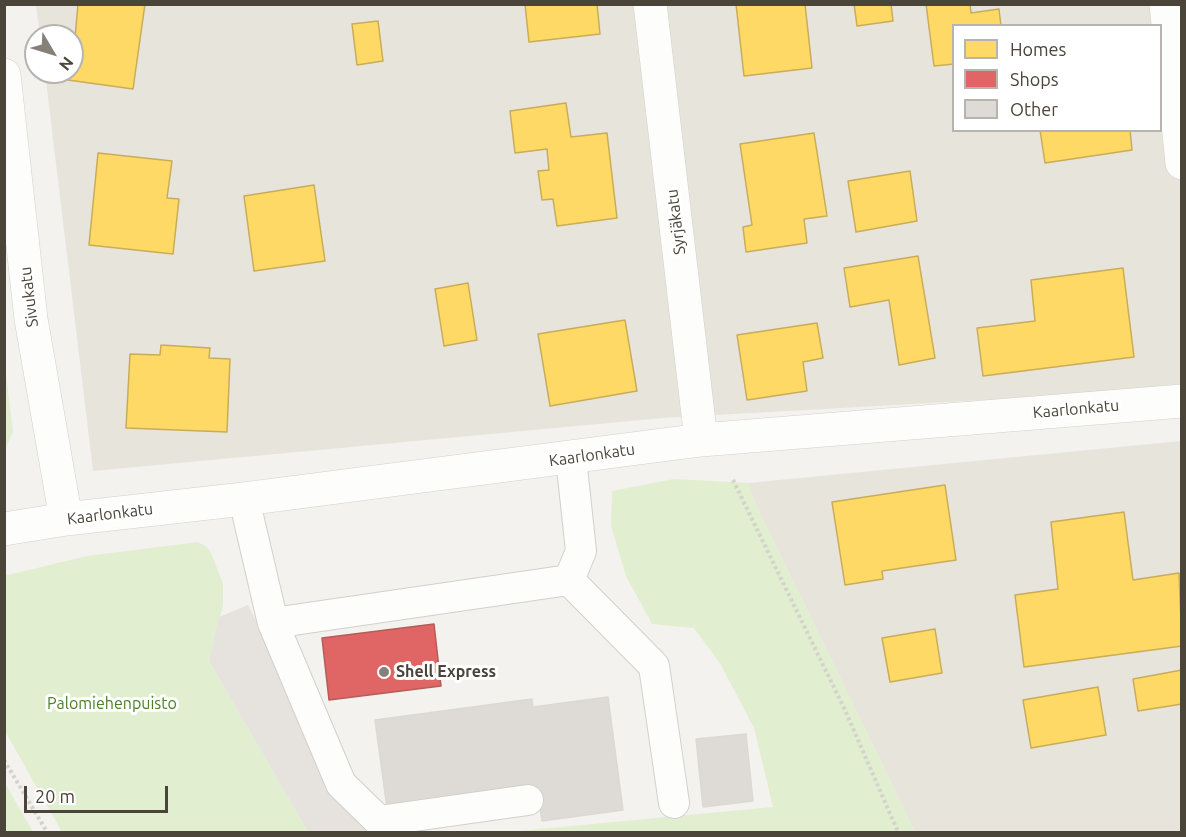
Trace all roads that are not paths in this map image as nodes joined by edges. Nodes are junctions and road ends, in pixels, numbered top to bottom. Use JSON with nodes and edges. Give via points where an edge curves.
{"nodes":[{"id":1,"x":650,"y":4,"type":"edge"},
{"id":2,"x":1166,"y":4,"type":"edge"},
{"id":3,"x":4,"y":75,"type":"edge"},
{"id":4,"x":1182,"y":163,"type":"edge"},
{"id":5,"x":1182,"y":401,"type":"edge"},
{"id":6,"x":701,"y":440,"type":"junction"},
{"id":7,"x":571,"y":458,"type":"junction"},
{"id":8,"x":244,"y":499,"type":"junction"},
{"id":9,"x":66,"y":519,"type":"junction"},
{"id":10,"x":4,"y":529,"type":"edge"},
{"id":11,"x":569,"y":580,"type":"junction"},
{"id":12,"x":273,"y":623,"type":"junction"},
{"id":13,"x":528,"y":800,"type":"dead end"},
{"id":14,"x":674,"y":803,"type":"dead end"}],
"edges":[{"from":1,"to":6,"type":"street","name":"Syrjäkatu"},
{"from":2,"to":4,"type":"street"},
{"from":3,"to":9,"type":"street","name":"Sivukatu","via":[[31,319]]},
{"from":5,"to":6,"type":"street","name":"Kaarlonkatu"},
{"from":6,"to":7,"type":"street","name":"Kaarlonkatu"},
{"from":7,"to":8,"type":"street","name":"Kaarlonkatu"},
{"from":7,"to":11,"type":"lane","via":[[581,551]]},
{"from":8,"to":9,"type":"street","name":"Kaarlonkatu"},
{"from":8,"to":12,"type":"lane"},
{"from":9,"to":10,"type":"street","name":"Kaarlonkatu"},
{"from":11,"to":12,"type":"lane"},
{"from":11,"to":14,"type":"lane","via":[[654,666]]},
{"from":12,"to":13,"type":"lane","via":[[341,784],[379,821]]}]}
